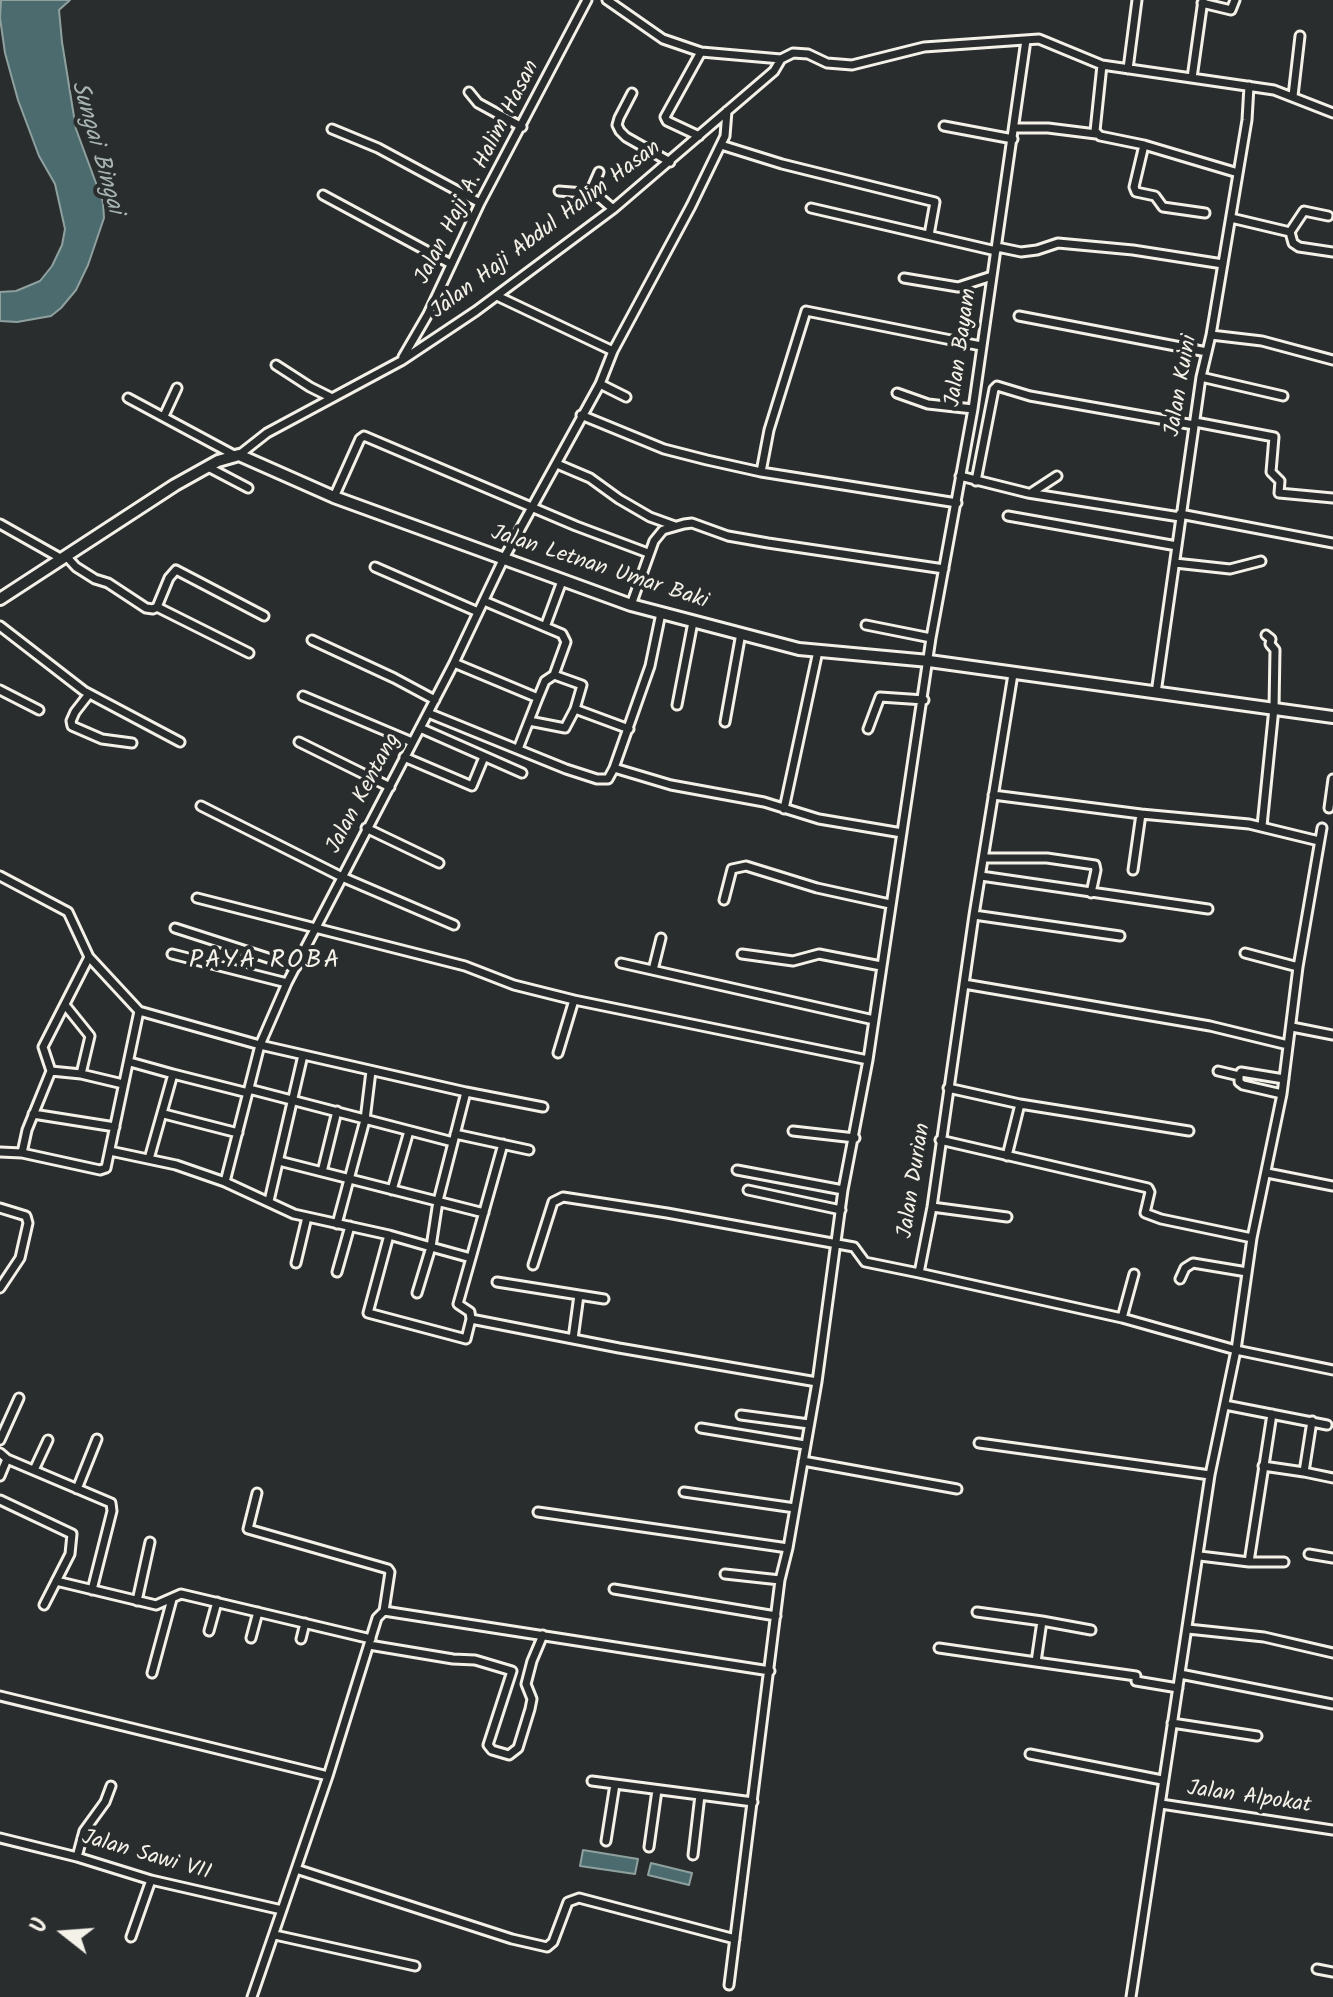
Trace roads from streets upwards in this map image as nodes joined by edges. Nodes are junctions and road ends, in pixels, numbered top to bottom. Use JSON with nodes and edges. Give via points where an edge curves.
{"nodes":[{"id":1,"x":586,"y":0,"type":"edge"},
{"id":2,"x":607,"y":0,"type":"edge"},
{"id":3,"x":1137,"y":0,"type":"edge"},
{"id":4,"x":1235,"y":0,"type":"edge"},
{"id":5,"x":1202,"y":2,"type":"edge"},
{"id":6,"x":1300,"y":36,"type":"dead end"},
{"id":7,"x":1026,"y":40,"type":"junction"},
{"id":8,"x":701,"y":52,"type":"junction"},
{"id":9,"x":781,"y":59,"type":"junction"},
{"id":10,"x":1102,"y":65,"type":"junction"},
{"id":11,"x":1128,"y":69,"type":"junction"},
{"id":12,"x":1192,"y":78,"type":"junction"},
{"id":13,"x":1249,"y":86,"type":"junction"},
{"id":14,"x":469,"y":92,"type":"dead end"},
{"id":15,"x":632,"y":93,"type":"dead end"},
{"id":16,"x":1293,"y":96,"type":"junction"},
{"id":17,"x":727,"y":111,"type":"junction"},
{"id":18,"x":1333,"y":113,"type":"edge"},
{"id":19,"x":944,"y":126,"type":"dead end"},
{"id":20,"x":522,"y":127,"type":"junction"},
{"id":21,"x":1015,"y":128,"type":"junction"},
{"id":22,"x":332,"y":129,"type":"dead end"},
{"id":23,"x":1096,"y":134,"type":"junction"},
{"id":24,"x":699,"y":136,"type":"junction"},
{"id":25,"x":1013,"y":139,"type":"junction"},
{"id":26,"x":721,"y":145,"type":"junction"},
{"id":27,"x":1144,"y":145,"type":"junction"},
{"id":28,"x":670,"y":162,"type":"junction"},
{"id":29,"x":599,"y":172,"type":"dead end"},
{"id":30,"x":1238,"y":173,"type":"junction"},
{"id":31,"x":591,"y":190,"type":"junction"},
{"id":32,"x":559,"y":191,"type":"dead end"},
{"id":33,"x":323,"y":195,"type":"dead end"},
{"id":34,"x":480,"y":203,"type":"junction"},
{"id":35,"x":811,"y":208,"type":"dead end"},
{"id":36,"x":613,"y":209,"type":"junction"},
{"id":37,"x":1205,"y":213,"type":"dead end"},
{"id":38,"x":1328,"y":216,"type":"dead end"},
{"id":39,"x":1231,"y":218,"type":"junction"},
{"id":40,"x":1290,"y":232,"type":"junction"},
{"id":41,"x":929,"y":235,"type":"junction"},
{"id":42,"x":997,"y":249,"type":"junction"},
{"id":43,"x":1333,"y":252,"type":"edge"},
{"id":44,"x":451,"y":264,"type":"junction"},
{"id":45,"x":1223,"y":264,"type":"junction"},
{"id":46,"x":992,"y":276,"type":"junction"},
{"id":47,"x":904,"y":278,"type":"dead end"},
{"id":48,"x":497,"y":296,"type":"junction"},
{"id":49,"x":1019,"y":316,"type":"dead end"},
{"id":50,"x":1211,"y":335,"type":"junction"},
{"id":51,"x":981,"y":346,"type":"junction"},
{"id":52,"x":613,"y":351,"type":"junction"},
{"id":53,"x":1207,"y":352,"type":"junction"},
{"id":54,"x":1333,"y":360,"type":"edge"},
{"id":55,"x":401,"y":361,"type":"junction"},
{"id":56,"x":276,"y":365,"type":"dead end"},
{"id":57,"x":1201,"y":377,"type":"junction"},
{"id":58,"x":600,"y":384,"type":"junction"},
{"id":59,"x":177,"y":388,"type":"dead end"},
{"id":60,"x":897,"y":393,"type":"dead end"},
{"id":61,"x":1283,"y":396,"type":"dead end"},
{"id":62,"x":626,"y":397,"type":"dead end"},
{"id":63,"x":128,"y":398,"type":"dead end"},
{"id":64,"x":332,"y":398,"type":"junction"},
{"id":65,"x":973,"y":409,"type":"junction"},
{"id":66,"x":581,"y":415,"type":"junction"},
{"id":67,"x":164,"y":416,"type":"junction"},
{"id":68,"x":1194,"y":424,"type":"junction"},
{"id":69,"x":237,"y":455,"type":"junction"},
{"id":70,"x":557,"y":464,"type":"junction"},
{"id":71,"x":208,"y":467,"type":"junction"},
{"id":72,"x":761,"y":472,"type":"junction"},
{"id":73,"x":960,"y":476,"type":"junction"},
{"id":74,"x":1057,"y":476,"type":"dead end"},
{"id":75,"x":976,"y":481,"type":"junction"},
{"id":76,"x":248,"y":488,"type":"dead end"},
{"id":77,"x":1031,"y":493,"type":"junction"},
{"id":78,"x":334,"y":497,"type":"junction"},
{"id":79,"x":1333,"y":498,"type":"edge"},
{"id":80,"x":957,"y":503,"type":"junction"},
{"id":81,"x":532,"y":506,"type":"junction"},
{"id":82,"x":1008,"y":516,"type":"dead end"},
{"id":83,"x":1180,"y":516,"type":"junction"},
{"id":84,"x":0,"y":524,"type":"edge"},
{"id":85,"x":675,"y":526,"type":"junction"},
{"id":86,"x":1333,"y":543,"type":"edge"},
{"id":87,"x":1177,"y":546,"type":"junction"},
{"id":88,"x":648,"y":553,"type":"junction"},
{"id":89,"x":64,"y":557,"type":"junction"},
{"id":90,"x":503,"y":560,"type":"junction"},
{"id":91,"x":1261,"y":561,"type":"dead end"},
{"id":92,"x":1175,"y":563,"type":"junction"},
{"id":93,"x":375,"y":567,"type":"dead end"},
{"id":94,"x":944,"y":569,"type":"junction"},
{"id":95,"x":562,"y":581,"type":"junction"},
{"id":96,"x":0,"y":599,"type":"edge"},
{"id":97,"x":484,"y":601,"type":"junction"},
{"id":98,"x":631,"y":605,"type":"junction"},
{"id":99,"x":157,"y":607,"type":"junction"},
{"id":100,"x":478,"y":612,"type":"junction"},
{"id":101,"x":661,"y":613,"type":"junction"},
{"id":102,"x":264,"y":616,"type":"dead end"},
{"id":103,"x":693,"y":622,"type":"junction"},
{"id":104,"x":866,"y":625,"type":"dead end"},
{"id":105,"x":0,"y":626,"type":"edge"},
{"id":106,"x":545,"y":627,"type":"junction"},
{"id":107,"x":741,"y":633,"type":"junction"},
{"id":108,"x":1266,"y":635,"type":"dead end"},
{"id":109,"x":931,"y":638,"type":"junction"},
{"id":110,"x":312,"y":640,"type":"dead end"},
{"id":111,"x":818,"y":651,"type":"junction"},
{"id":112,"x":249,"y":653,"type":"dead end"},
{"id":113,"x":929,"y":661,"type":"junction"},
{"id":114,"x":454,"y":663,"type":"junction"},
{"id":115,"x":1013,"y":674,"type":"junction"},
{"id":116,"x":554,"y":675,"type":"junction"},
{"id":117,"x":0,"y":690,"type":"edge"},
{"id":118,"x":1156,"y":693,"type":"junction"},
{"id":119,"x":89,"y":694,"type":"junction"},
{"id":120,"x":303,"y":696,"type":"dead end"},
{"id":121,"x":538,"y":698,"type":"junction"},
{"id":122,"x":435,"y":700,"type":"junction"},
{"id":123,"x":924,"y":700,"type":"junction"},
{"id":124,"x":677,"y":705,"type":"dead end"},
{"id":125,"x":1274,"y":708,"type":"junction"},
{"id":126,"x":575,"y":709,"type":"junction"},
{"id":127,"x":39,"y":710,"type":"dead end"},
{"id":128,"x":428,"y":713,"type":"junction"},
{"id":129,"x":1333,"y":717,"type":"edge"},
{"id":130,"x":529,"y":721,"type":"junction"},
{"id":131,"x":725,"y":722,"type":"dead end"},
{"id":132,"x":420,"y":728,"type":"junction"},
{"id":133,"x":629,"y":729,"type":"junction"},
{"id":134,"x":868,"y":729,"type":"dead end"},
{"id":135,"x":180,"y":742,"type":"dead end"},
{"id":136,"x":299,"y":742,"type":"dead end"},
{"id":137,"x":412,"y":742,"type":"junction"},
{"id":138,"x":132,"y":743,"type":"dead end"},
{"id":139,"x":518,"y":749,"type":"junction"},
{"id":140,"x":404,"y":757,"type":"junction"},
{"id":141,"x":484,"y":757,"type":"junction"},
{"id":142,"x":614,"y":768,"type":"junction"},
{"id":143,"x":522,"y":773,"type":"dead end"},
{"id":144,"x":1333,"y":779,"type":"edge"},
{"id":145,"x":390,"y":787,"type":"junction"},
{"id":146,"x":993,"y":795,"type":"junction"},
{"id":147,"x":201,"y":806,"type":"dead end"},
{"id":148,"x":1329,"y":808,"type":"dead end"},
{"id":149,"x":784,"y":809,"type":"junction"},
{"id":150,"x":1141,"y":814,"type":"junction"},
{"id":151,"x":1262,"y":826,"type":"junction"},
{"id":152,"x":366,"y":828,"type":"junction"},
{"id":153,"x":1322,"y":828,"type":"dead end"},
{"id":154,"x":902,"y":833,"type":"junction"},
{"id":155,"x":1319,"y":841,"type":"junction"},
{"id":156,"x":984,"y":858,"type":"junction"},
{"id":157,"x":439,"y":863,"type":"dead end"},
{"id":158,"x":1133,"y":870,"type":"dead end"},
{"id":159,"x":0,"y":876,"type":"edge"},
{"id":160,"x":981,"y":876,"type":"junction"},
{"id":161,"x":342,"y":877,"type":"junction"},
{"id":162,"x":1091,"y":893,"type":"junction"},
{"id":163,"x":197,"y":898,"type":"dead end"},
{"id":164,"x":724,"y":900,"type":"dead end"},
{"id":165,"x":890,"y":904,"type":"junction"},
{"id":166,"x":1208,"y":909,"type":"dead end"},
{"id":167,"x":974,"y":915,"type":"junction"},
{"id":168,"x":454,"y":925,"type":"dead end"},
{"id":169,"x":175,"y":928,"type":"dead end"},
{"id":170,"x":314,"y":928,"type":"junction"},
{"id":171,"x":1120,"y":936,"type":"dead end"},
{"id":172,"x":661,"y":938,"type":"dead end"},
{"id":173,"x":1245,"y":953,"type":"dead end"},
{"id":174,"x":172,"y":954,"type":"dead end"},
{"id":175,"x":742,"y":954,"type":"dead end"},
{"id":176,"x":89,"y":957,"type":"junction"},
{"id":177,"x":621,"y":963,"type":"dead end"},
{"id":178,"x":881,"y":966,"type":"junction"},
{"id":179,"x":296,"y":967,"type":"junction"},
{"id":180,"x":1298,"y":967,"type":"junction"},
{"id":181,"x":653,"y":970,"type":"junction"},
{"id":182,"x":287,"y":983,"type":"junction"},
{"id":183,"x":964,"y":984,"type":"junction"},
{"id":184,"x":574,"y":1000,"type":"junction"},
{"id":185,"x":65,"y":1005,"type":"junction"},
{"id":186,"x":139,"y":1011,"type":"junction"},
{"id":187,"x":874,"y":1020,"type":"junction"},
{"id":188,"x":1292,"y":1027,"type":"junction"},
{"id":189,"x":1333,"y":1035,"type":"edge"},
{"id":190,"x":260,"y":1045,"type":"junction"},
{"id":191,"x":1288,"y":1045,"type":"junction"},
{"id":192,"x":558,"y":1053,"type":"dead end"},
{"id":193,"x":303,"y":1055,"type":"junction"},
{"id":194,"x":868,"y":1060,"type":"junction"},
{"id":195,"x":130,"y":1062,"type":"junction"},
{"id":196,"x":51,"y":1071,"type":"junction"},
{"id":197,"x":371,"y":1071,"type":"junction"},
{"id":198,"x":1218,"y":1071,"type":"dead end"},
{"id":199,"x":81,"y":1074,"type":"junction"},
{"id":200,"x":173,"y":1074,"type":"junction"},
{"id":201,"x":1239,"y":1076,"type":"junction"},
{"id":202,"x":1284,"y":1079,"type":"junction"},
{"id":203,"x":123,"y":1084,"type":"junction"},
{"id":204,"x":948,"y":1088,"type":"junction"},
{"id":205,"x":249,"y":1091,"type":"junction"},
{"id":206,"x":466,"y":1092,"type":"junction"},
{"id":207,"x":1282,"y":1094,"type":"junction"},
{"id":208,"x":294,"y":1099,"type":"junction"},
{"id":209,"x":1020,"y":1104,"type":"junction"},
{"id":210,"x":543,"y":1107,"type":"dead end"},
{"id":211,"x":337,"y":1111,"type":"junction"},
{"id":212,"x":33,"y":1114,"type":"junction"},
{"id":213,"x":164,"y":1114,"type":"junction"},
{"id":214,"x":365,"y":1120,"type":"junction"},
{"id":215,"x":115,"y":1127,"type":"junction"},
{"id":216,"x":409,"y":1131,"type":"junction"},
{"id":217,"x":793,"y":1131,"type":"dead end"},
{"id":218,"x":1189,"y":1131,"type":"dead end"},
{"id":219,"x":238,"y":1133,"type":"junction"},
{"id":220,"x":454,"y":1138,"type":"junction"},
{"id":221,"x":855,"y":1138,"type":"junction"},
{"id":222,"x":940,"y":1140,"type":"junction"},
{"id":223,"x":503,"y":1144,"type":"junction"},
{"id":224,"x":529,"y":1150,"type":"dead end"},
{"id":225,"x":110,"y":1151,"type":"junction"},
{"id":226,"x":0,"y":1152,"type":"edge"},
{"id":227,"x":22,"y":1153,"type":"junction"},
{"id":228,"x":1007,"y":1156,"type":"junction"},
{"id":229,"x":149,"y":1159,"type":"junction"},
{"id":230,"x":279,"y":1161,"type":"junction"},
{"id":231,"x":737,"y":1170,"type":"dead end"},
{"id":232,"x":322,"y":1172,"type":"junction"},
{"id":233,"x":1267,"y":1173,"type":"junction"},
{"id":234,"x":349,"y":1179,"type":"junction"},
{"id":235,"x":225,"y":1182,"type":"junction"},
{"id":236,"x":1333,"y":1186,"type":"edge"},
{"id":237,"x":392,"y":1190,"type":"junction"},
{"id":238,"x":748,"y":1190,"type":"dead end"},
{"id":239,"x":843,"y":1190,"type":"junction"},
{"id":240,"x":269,"y":1201,"type":"junction"},
{"id":241,"x":438,"y":1201,"type":"junction"},
{"id":242,"x":932,"y":1207,"type":"junction"},
{"id":243,"x":0,"y":1208,"type":"edge"},
{"id":244,"x":841,"y":1210,"type":"junction"},
{"id":245,"x":484,"y":1213,"type":"junction"},
{"id":246,"x":307,"y":1217,"type":"junction"},
{"id":247,"x":1007,"y":1217,"type":"dead end"},
{"id":248,"x":337,"y":1224,"type":"junction"},
{"id":249,"x":350,"y":1226,"type":"junction"},
{"id":250,"x":389,"y":1235,"type":"junction"},
{"id":251,"x":1252,"y":1238,"type":"junction"},
{"id":252,"x":836,"y":1243,"type":"junction"},
{"id":253,"x":431,"y":1247,"type":"junction"},
{"id":254,"x":471,"y":1258,"type":"junction"},
{"id":255,"x":296,"y":1263,"type":"dead end"},
{"id":256,"x":533,"y":1265,"type":"dead end"},
{"id":257,"x":337,"y":1272,"type":"dead end"},
{"id":258,"x":1247,"y":1272,"type":"junction"},
{"id":259,"x":919,"y":1273,"type":"junction"},
{"id":260,"x":1134,"y":1274,"type":"dead end"},
{"id":261,"x":1180,"y":1279,"type":"dead end"},
{"id":262,"x":497,"y":1282,"type":"dead end"},
{"id":263,"x":0,"y":1288,"type":"edge"},
{"id":264,"x":417,"y":1293,"type":"dead end"},
{"id":265,"x":579,"y":1295,"type":"junction"},
{"id":266,"x":604,"y":1299,"type":"dead end"},
{"id":267,"x":1122,"y":1318,"type":"junction"},
{"id":268,"x":471,"y":1319,"type":"junction"},
{"id":269,"x":573,"y":1339,"type":"junction"},
{"id":270,"x":1236,"y":1350,"type":"junction"},
{"id":271,"x":1333,"y":1370,"type":"edge"},
{"id":272,"x":817,"y":1382,"type":"junction"},
{"id":273,"x":19,"y":1398,"type":"dead end"},
{"id":274,"x":1225,"y":1405,"type":"junction"},
{"id":275,"x":1272,"y":1414,"type":"junction"},
{"id":276,"x":741,"y":1415,"type":"dead end"},
{"id":277,"x":1312,"y":1421,"type":"junction"},
{"id":278,"x":809,"y":1424,"type":"junction"},
{"id":279,"x":1327,"y":1425,"type":"dead end"},
{"id":280,"x":701,"y":1428,"type":"dead end"},
{"id":281,"x":97,"y":1439,"type":"dead end"},
{"id":282,"x":0,"y":1440,"type":"edge"},
{"id":283,"x":48,"y":1440,"type":"dead end"},
{"id":284,"x":979,"y":1443,"type":"dead end"},
{"id":285,"x":805,"y":1445,"type":"junction"},
{"id":286,"x":4,"y":1456,"type":"edge"},
{"id":287,"x":803,"y":1461,"type":"junction"},
{"id":288,"x":1263,"y":1466,"type":"junction"},
{"id":289,"x":34,"y":1470,"type":"junction"},
{"id":290,"x":1304,"y":1472,"type":"junction"},
{"id":291,"x":1210,"y":1475,"type":"junction"},
{"id":292,"x":0,"y":1476,"type":"edge"},
{"id":293,"x":1333,"y":1478,"type":"edge"},
{"id":294,"x":77,"y":1489,"type":"junction"},
{"id":295,"x":957,"y":1489,"type":"dead end"},
{"id":296,"x":684,"y":1492,"type":"dead end"},
{"id":297,"x":257,"y":1493,"type":"dead end"},
{"id":298,"x":0,"y":1500,"type":"edge"},
{"id":299,"x":795,"y":1508,"type":"junction"},
{"id":300,"x":538,"y":1512,"type":"dead end"},
{"id":301,"x":150,"y":1542,"type":"dead end"},
{"id":302,"x":788,"y":1548,"type":"junction"},
{"id":303,"x":1309,"y":1554,"type":"dead end"},
{"id":304,"x":1200,"y":1556,"type":"junction"},
{"id":305,"x":1333,"y":1558,"type":"edge"},
{"id":306,"x":1249,"y":1562,"type":"junction"},
{"id":307,"x":1284,"y":1562,"type":"dead end"},
{"id":308,"x":725,"y":1574,"type":"dead end"},
{"id":309,"x":780,"y":1580,"type":"junction"},
{"id":310,"x":56,"y":1581,"type":"junction"},
{"id":311,"x":614,"y":1589,"type":"dead end"},
{"id":312,"x":92,"y":1590,"type":"junction"},
{"id":313,"x":172,"y":1597,"type":"junction"},
{"id":314,"x":137,"y":1601,"type":"junction"},
{"id":315,"x":217,"y":1602,"type":"junction"},
{"id":316,"x":44,"y":1605,"type":"dead end"},
{"id":317,"x":384,"y":1611,"type":"junction"},
{"id":318,"x":258,"y":1612,"type":"junction"},
{"id":319,"x":977,"y":1612,"type":"dead end"},
{"id":320,"x":776,"y":1616,"type":"junction"},
{"id":321,"x":1042,"y":1621,"type":"junction"},
{"id":322,"x":305,"y":1623,"type":"junction"},
{"id":323,"x":1188,"y":1629,"type":"junction"},
{"id":324,"x":1091,"y":1630,"type":"dead end"},
{"id":325,"x":209,"y":1631,"type":"dead end"},
{"id":326,"x":543,"y":1635,"type":"junction"},
{"id":327,"x":251,"y":1638,"type":"dead end"},
{"id":328,"x":301,"y":1639,"type":"dead end"},
{"id":329,"x":370,"y":1642,"type":"junction"},
{"id":330,"x":939,"y":1648,"type":"dead end"},
{"id":331,"x":1333,"y":1653,"type":"edge"},
{"id":332,"x":1036,"y":1662,"type":"junction"},
{"id":333,"x":770,"y":1671,"type":"junction"},
{"id":334,"x":152,"y":1673,"type":"dead end"},
{"id":335,"x":1180,"y":1674,"type":"junction"},
{"id":336,"x":1178,"y":1688,"type":"junction"},
{"id":337,"x":0,"y":1696,"type":"edge"},
{"id":338,"x":1333,"y":1704,"type":"edge"},
{"id":339,"x":1172,"y":1723,"type":"junction"},
{"id":340,"x":1257,"y":1736,"type":"dead end"},
{"id":341,"x":1030,"y":1754,"type":"dead end"},
{"id":342,"x":328,"y":1776,"type":"junction"},
{"id":343,"x":1162,"y":1780,"type":"junction"},
{"id":344,"x":592,"y":1781,"type":"dead end"},
{"id":345,"x":615,"y":1784,"type":"junction"},
{"id":346,"x":111,"y":1786,"type":"dead end"},
{"id":347,"x":657,"y":1790,"type":"junction"},
{"id":348,"x":700,"y":1795,"type":"junction"},
{"id":349,"x":753,"y":1802,"type":"junction"},
{"id":350,"x":1161,"y":1804,"type":"junction"},
{"id":351,"x":1333,"y":1830,"type":"edge"},
{"id":352,"x":0,"y":1838,"type":"edge"},
{"id":353,"x":606,"y":1841,"type":"dead end"},
{"id":354,"x":649,"y":1847,"type":"dead end"},
{"id":355,"x":693,"y":1855,"type":"dead end"},
{"id":356,"x":77,"y":1857,"type":"junction"},
{"id":357,"x":296,"y":1869,"type":"junction"},
{"id":358,"x":151,"y":1880,"type":"junction"},
{"id":359,"x":282,"y":1910,"type":"junction"},
{"id":360,"x":275,"y":1935,"type":"junction"},
{"id":361,"x":131,"y":1937,"type":"dead end"},
{"id":362,"x":735,"y":1939,"type":"junction"},
{"id":363,"x":415,"y":1966,"type":"dead end"},
{"id":364,"x":1317,"y":1969,"type":"dead end"},
{"id":365,"x":1333,"y":1972,"type":"edge"},
{"id":366,"x":729,"y":1985,"type":"dead end"},
{"id":367,"x":252,"y":1997,"type":"edge"},
{"id":368,"x":1131,"y":1997,"type":"edge"}],
"edges":[{"from":1,"to":20,"type":"street","name":"Jalan Haji A. Halim Hasan"},
{"from":2,"to":8,"type":"street","via":[[663,39]]},
{"from":3,"to":11,"type":"street"},
{"from":4,"to":5,"type":"street","via":[[1231,10]]},
{"from":5,"to":12,"type":"street"},
{"from":6,"to":16,"type":"street"},
{"from":7,"to":9,"type":"street","via":[[924,47],[852,65],[827,63],[808,54]]},
{"from":7,"to":10,"type":"street","via":[[1039,39]]},
{"from":7,"to":21,"type":"street","name":"Jalan Bayam"},
{"from":8,"to":9,"type":"street"},
{"from":8,"to":24,"type":"street","via":[[665,117]]},
{"from":9,"to":17,"type":"street","name":"Jalan Haji Abdul Halim Hasan"},
{"from":10,"to":11,"type":"street"},
{"from":10,"to":23,"type":"street"},
{"from":11,"to":12,"type":"street"},
{"from":12,"to":13,"type":"street"},
{"from":13,"to":16,"type":"street"},
{"from":13,"to":30,"type":"street","name":"Jalan Kuini"},
{"from":14,"to":20,"type":"street","via":[[478,103]]},
{"from":15,"to":28,"type":"street","via":[[619,118],[620,131]]},
{"from":16,"to":18,"type":"street"},
{"from":17,"to":24,"type":"street","name":"Jalan Haji Abdul Halim Hasan"},
{"from":17,"to":26,"type":"street","name":"Jalan Kentang"},
{"from":19,"to":25,"type":"street"},
{"from":20,"to":34,"type":"street","name":"Jalan Haji A. Halim Hasan"},
{"from":21,"to":23,"type":"street"},
{"from":21,"to":25,"type":"street","name":"Jalan Bayam"},
{"from":22,"to":34,"type":"street"},
{"from":23,"to":27,"type":"street"},
{"from":24,"to":28,"type":"street","name":"Jalan Haji Abdul Halim Hasan"},
{"from":25,"to":42,"type":"street","name":"Jalan Bayam"},
{"from":26,"to":41,"type":"street","via":[[935,202]]},
{"from":26,"to":52,"type":"street","name":"Jalan Kentang"},
{"from":27,"to":30,"type":"street"},
{"from":27,"to":37,"type":"street","via":[[1136,192],[1155,196],[1165,208]]},
{"from":28,"to":36,"type":"street","name":"Jalan Haji Abdul Halim Hasan"},
{"from":29,"to":31,"type":"street"},
{"from":30,"to":39,"type":"street","name":"Jalan Kuini"},
{"from":31,"to":32,"type":"street"},
{"from":31,"to":36,"type":"street"},
{"from":33,"to":44,"type":"street"},
{"from":34,"to":44,"type":"street","name":"Jalan Haji A. Halim Hasan"},
{"from":35,"to":41,"type":"street"},
{"from":36,"to":48,"type":"street","name":"Jalan Haji Abdul Halim Hasan"},
{"from":38,"to":40,"type":"street","via":[[1304,211]]},
{"from":39,"to":40,"type":"street"},
{"from":39,"to":45,"type":"street","name":"Jalan Kuini"},
{"from":40,"to":43,"type":"street","via":[[1299,247]]},
{"from":41,"to":42,"type":"street"},
{"from":42,"to":45,"type":"street","via":[[1021,252],[1058,243]]},
{"from":42,"to":46,"type":"street","name":"Jalan Bayam"},
{"from":44,"to":55,"type":"street","name":"Jalan Haji A. Halim Hasan"},
{"from":45,"to":50,"type":"street","name":"Jalan Kuini"},
{"from":46,"to":47,"type":"street","via":[[958,287]]},
{"from":46,"to":51,"type":"street","name":"Jalan Bayam"},
{"from":48,"to":52,"type":"street"},
{"from":48,"to":55,"type":"street","name":"Jalan Haji Abdul Halim Hasan"},
{"from":49,"to":53,"type":"street"},
{"from":50,"to":53,"type":"street","name":"Jalan Kuini"},
{"from":50,"to":54,"type":"street","via":[[1262,341]]},
{"from":51,"to":65,"type":"street","name":"Jalan Bayam"},
{"from":51,"to":72,"type":"street","via":[[806,311]]},
{"from":52,"to":58,"type":"street","name":"Jalan Kentang"},
{"from":53,"to":57,"type":"street","name":"Jalan Kuini"},
{"from":55,"to":64,"type":"street","name":"Jalan Haji Abdul Halim Hasan"},
{"from":56,"to":64,"type":"street"},
{"from":57,"to":61,"type":"street"},
{"from":57,"to":68,"type":"street","name":"Jalan Kuini"},
{"from":58,"to":62,"type":"street"},
{"from":58,"to":66,"type":"street","name":"Jalan Kentang"},
{"from":59,"to":67,"type":"street"},
{"from":60,"to":65,"type":"street","via":[[928,404]]},
{"from":63,"to":67,"type":"street"},
{"from":64,"to":69,"type":"street","name":"Jalan Haji Abdul Halim Hasan"},
{"from":65,"to":73,"type":"street","name":"Jalan Bayam"},
{"from":66,"to":70,"type":"street","name":"Jalan Kentang"},
{"from":66,"to":72,"type":"street","via":[[664,449]]},
{"from":67,"to":69,"type":"street"},
{"from":68,"to":75,"type":"street","via":[[997,386]]},
{"from":68,"to":79,"type":"street","via":[[1274,437],[1271,472],[1280,481],[1279,493]]},
{"from":68,"to":83,"type":"street","name":"Jalan Kuini"},
{"from":69,"to":71,"type":"street"},
{"from":69,"to":78,"type":"street","name":"Jalan Letnan Umar Baki"},
{"from":70,"to":81,"type":"street","name":"Jalan Kentang"},
{"from":70,"to":85,"type":"street"},
{"from":71,"to":76,"type":"street"},
{"from":71,"to":89,"type":"street"},
{"from":72,"to":80,"type":"street"},
{"from":73,"to":75,"type":"street"},
{"from":73,"to":80,"type":"street","name":"Jalan Bayam"},
{"from":74,"to":77,"type":"street"},
{"from":75,"to":77,"type":"street"},
{"from":77,"to":83,"type":"street"},
{"from":78,"to":81,"type":"street","via":[[364,436]]},
{"from":78,"to":90,"type":"street","name":"Jalan Letnan Umar Baki"},
{"from":80,"to":94,"type":"street","name":"Jalan Bayam"},
{"from":81,"to":88,"type":"street"},
{"from":81,"to":90,"type":"street","name":"Jalan Kentang"},
{"from":82,"to":87,"type":"street"},
{"from":83,"to":86,"type":"street"},
{"from":83,"to":87,"type":"street","name":"Jalan Kuini"},
{"from":84,"to":89,"type":"street"},
{"from":85,"to":88,"type":"street","via":[[663,530]]},
{"from":85,"to":94,"type":"street","via":[[692,523],[728,536]]},
{"from":87,"to":92,"type":"street","name":"Jalan Kuini"},
{"from":88,"to":98,"type":"street"},
{"from":89,"to":96,"type":"street"},
{"from":89,"to":99,"type":"street","via":[[146,608]]},
{"from":90,"to":95,"type":"street","name":"Jalan Letnan Umar Baki"},
{"from":90,"to":97,"type":"street","name":"Jalan Kentang"},
{"from":91,"to":92,"type":"street","via":[[1230,569]]},
{"from":92,"to":118,"type":"street","name":"Jalan Kuini"},
{"from":93,"to":100,"type":"street"},
{"from":94,"to":109,"type":"street","name":"Jalan Bayam"},
{"from":95,"to":98,"type":"street","name":"Jalan Letnan Umar Baki"},
{"from":95,"to":106,"type":"street"},
{"from":97,"to":100,"type":"street","name":"Jalan Kentang"},
{"from":97,"to":106,"type":"street"},
{"from":98,"to":101,"type":"street","name":"Jalan Letnan Umar Baki"},
{"from":99,"to":102,"type":"street","via":[[176,570]]},
{"from":99,"to":112,"type":"street"},
{"from":100,"to":114,"type":"street","name":"Jalan Kentang"},
{"from":101,"to":103,"type":"street","name":"Jalan Letnan Umar Baki"},
{"from":101,"to":133,"type":"street"},
{"from":103,"to":107,"type":"street","name":"Jalan Letnan Umar Baki"},
{"from":103,"to":124,"type":"street"},
{"from":104,"to":109,"type":"street"},
{"from":105,"to":119,"type":"street"},
{"from":106,"to":116,"type":"street","via":[[562,634],[566,642]]},
{"from":107,"to":111,"type":"street","name":"Jalan Letnan Umar Baki"},
{"from":107,"to":131,"type":"street"},
{"from":108,"to":125,"type":"street","via":[[1275,650]]},
{"from":109,"to":113,"type":"street","name":"Jalan Bayam"},
{"from":110,"to":122,"type":"street"},
{"from":111,"to":113,"type":"street","name":"Jalan Letnan Umar Baki"},
{"from":111,"to":149,"type":"street"},
{"from":113,"to":115,"type":"street","name":"Jalan Letnan Umar Baki"},
{"from":113,"to":123,"type":"street","name":"Jalan Bayam"},
{"from":114,"to":121,"type":"street"},
{"from":114,"to":122,"type":"street","name":"Jalan Kentang"},
{"from":115,"to":118,"type":"street","name":"Jalan Letnan Umar Baki"},
{"from":115,"to":146,"type":"street","name":"Jalan Durian"},
{"from":116,"to":121,"type":"street"},
{"from":116,"to":126,"type":"street","via":[[582,685]]},
{"from":117,"to":127,"type":"street"},
{"from":118,"to":125,"type":"street","name":"Jalan Letnan Umar Baki"},
{"from":119,"to":135,"type":"street"},
{"from":119,"to":138,"type":"street","via":[[72,726],[89,735]]},
{"from":120,"to":137,"type":"street"},
{"from":121,"to":130,"type":"street"},
{"from":122,"to":128,"type":"street","name":"Jalan Kentang"},
{"from":123,"to":134,"type":"street","via":[[880,697]]},
{"from":123,"to":154,"type":"street","name":"Jalan Bayam"},
{"from":125,"to":129,"type":"street","name":"Jalan Letnan Umar Baki"},
{"from":125,"to":151,"type":"street"},
{"from":126,"to":130,"type":"street","via":[[565,728]]},
{"from":126,"to":133,"type":"street"},
{"from":128,"to":132,"type":"street","name":"Jalan Kentang"},
{"from":128,"to":139,"type":"street"},
{"from":130,"to":139,"type":"street"},
{"from":132,"to":137,"type":"street","name":"Jalan Kentang"},
{"from":132,"to":141,"type":"street"},
{"from":133,"to":142,"type":"street"},
{"from":136,"to":145,"type":"street"},
{"from":137,"to":140,"type":"street","name":"Jalan Kentang"},
{"from":139,"to":142,"type":"street","via":[[597,779],[608,779]]},
{"from":140,"to":141,"type":"street","via":[[472,786]]},
{"from":140,"to":145,"type":"street","name":"Jalan Kentang"},
{"from":141,"to":143,"type":"street"},
{"from":142,"to":149,"type":"street"},
{"from":144,"to":148,"type":"street"},
{"from":145,"to":152,"type":"street","name":"Jalan Kentang"},
{"from":146,"to":150,"type":"street"},
{"from":146,"to":156,"type":"street","name":"Jalan Durian"},
{"from":147,"to":161,"type":"street"},
{"from":149,"to":154,"type":"street"},
{"from":150,"to":151,"type":"street"},
{"from":150,"to":158,"type":"street"},
{"from":151,"to":155,"type":"street"},
{"from":152,"to":157,"type":"street"},
{"from":152,"to":161,"type":"street","name":"Jalan Kentang"},
{"from":153,"to":155,"type":"street"},
{"from":154,"to":165,"type":"street","name":"Jalan Bayam"},
{"from":155,"to":180,"type":"street"},
{"from":156,"to":160,"type":"street","name":"Jalan Durian"},
{"from":156,"to":162,"type":"street","via":[[1095,865]]},
{"from":159,"to":176,"type":"street","via":[[68,912]]},
{"from":160,"to":162,"type":"street"},
{"from":160,"to":167,"type":"street","name":"Jalan Durian"},
{"from":161,"to":168,"type":"street"},
{"from":161,"to":170,"type":"street","name":"Jalan Kentang"},
{"from":162,"to":166,"type":"street"},
{"from":163,"to":170,"type":"street"},
{"from":164,"to":165,"type":"street","via":[[732,869],[746,866]]},
{"from":165,"to":178,"type":"street","name":"Jalan Bayam"},
{"from":167,"to":171,"type":"street"},
{"from":167,"to":183,"type":"street","name":"Jalan Durian"},
{"from":169,"to":179,"type":"street"},
{"from":170,"to":179,"type":"street","name":"Jalan Kentang"},
{"from":170,"to":184,"type":"street"},
{"from":172,"to":181,"type":"street"},
{"from":173,"to":180,"type":"street"},
{"from":174,"to":182,"type":"street"},
{"from":175,"to":178,"type":"street","via":[[800,961],[819,954]]},
{"from":176,"to":185,"type":"street"},
{"from":176,"to":186,"type":"street"},
{"from":177,"to":181,"type":"street"},
{"from":178,"to":187,"type":"street","name":"Jalan Bayam"},
{"from":179,"to":182,"type":"street","name":"Jalan Kentang"},
{"from":180,"to":188,"type":"street"},
{"from":181,"to":187,"type":"street"},
{"from":182,"to":190,"type":"street","name":"Jalan Kentang"},
{"from":183,"to":191,"type":"street","via":[[1210,1026]]},
{"from":183,"to":204,"type":"street","name":"Jalan Durian"},
{"from":184,"to":192,"type":"street"},
{"from":184,"to":194,"type":"street"},
{"from":185,"to":196,"type":"street","via":[[43,1047]]},
{"from":185,"to":199,"type":"street","via":[[90,1036]]},
{"from":186,"to":190,"type":"street"},
{"from":186,"to":195,"type":"street"},
{"from":187,"to":194,"type":"street","name":"Jalan Bayam"},
{"from":188,"to":189,"type":"street"},
{"from":188,"to":191,"type":"street"},
{"from":190,"to":193,"type":"street"},
{"from":190,"to":205,"type":"street","name":"Jalan Kentang"},
{"from":191,"to":202,"type":"street"},
{"from":193,"to":197,"type":"street"},
{"from":193,"to":208,"type":"street"},
{"from":194,"to":221,"type":"street","name":"Jalan Bayam"},
{"from":195,"to":200,"type":"street"},
{"from":195,"to":203,"type":"street"},
{"from":196,"to":199,"type":"street"},
{"from":196,"to":212,"type":"street"},
{"from":197,"to":206,"type":"street"},
{"from":197,"to":214,"type":"street"},
{"from":198,"to":201,"type":"street"},
{"from":199,"to":203,"type":"street"},
{"from":200,"to":205,"type":"street"},
{"from":200,"to":213,"type":"street"},
{"from":201,"to":202,"type":"street","via":[[1241,1072]]},
{"from":201,"to":207,"type":"street","via":[[1243,1085]]},
{"from":202,"to":207,"type":"street"},
{"from":203,"to":215,"type":"street"},
{"from":204,"to":209,"type":"street"},
{"from":204,"to":222,"type":"street","name":"Jalan Durian"},
{"from":205,"to":208,"type":"street"},
{"from":205,"to":219,"type":"street","name":"Jalan Kentang"},
{"from":206,"to":210,"type":"street"},
{"from":206,"to":220,"type":"street"},
{"from":207,"to":233,"type":"street"},
{"from":208,"to":211,"type":"street"},
{"from":208,"to":230,"type":"street"},
{"from":209,"to":218,"type":"street"},
{"from":209,"to":228,"type":"street"},
{"from":211,"to":214,"type":"street"},
{"from":211,"to":232,"type":"street"},
{"from":212,"to":215,"type":"street"},
{"from":212,"to":227,"type":"street"},
{"from":213,"to":219,"type":"street"},
{"from":213,"to":229,"type":"street"},
{"from":214,"to":216,"type":"street"},
{"from":214,"to":234,"type":"street"},
{"from":215,"to":225,"type":"street"},
{"from":216,"to":220,"type":"street"},
{"from":216,"to":237,"type":"street"},
{"from":217,"to":221,"type":"street"},
{"from":219,"to":235,"type":"street","name":"Jalan Kentang"},
{"from":220,"to":223,"type":"street"},
{"from":220,"to":241,"type":"street"},
{"from":221,"to":239,"type":"street","name":"Jalan Bayam"},
{"from":222,"to":228,"type":"street"},
{"from":222,"to":242,"type":"street","name":"Jalan Durian"},
{"from":223,"to":224,"type":"street"},
{"from":223,"to":245,"type":"street"},
{"from":225,"to":227,"type":"street","via":[[104,1170]]},
{"from":225,"to":229,"type":"street"},
{"from":226,"to":227,"type":"street"},
{"from":228,"to":251,"type":"street","via":[[1148,1188],[1145,1213]]},
{"from":229,"to":235,"type":"street"},
{"from":230,"to":232,"type":"street"},
{"from":230,"to":240,"type":"street"},
{"from":231,"to":239,"type":"street"},
{"from":232,"to":234,"type":"street"},
{"from":233,"to":236,"type":"street"},
{"from":233,"to":251,"type":"street"},
{"from":234,"to":237,"type":"street"},
{"from":234,"to":248,"type":"street"},
{"from":235,"to":240,"type":"street"},
{"from":237,"to":241,"type":"street"},
{"from":238,"to":244,"type":"street"},
{"from":239,"to":244,"type":"street","name":"Jalan Bayam"},
{"from":240,"to":246,"type":"street"},
{"from":241,"to":245,"type":"street"},
{"from":241,"to":253,"type":"street"},
{"from":242,"to":247,"type":"street"},
{"from":242,"to":259,"type":"street","name":"Jalan Durian"},
{"from":243,"to":263,"type":"street","via":[[26,1216],[28,1223],[20,1258]]},
{"from":244,"to":252,"type":"street","name":"Jalan Bayam"},
{"from":245,"to":254,"type":"street"},
{"from":246,"to":248,"type":"street"},
{"from":246,"to":255,"type":"street"},
{"from":248,"to":249,"type":"street"},
{"from":249,"to":250,"type":"street"},
{"from":249,"to":257,"type":"street"},
{"from":250,"to":253,"type":"street"},
{"from":250,"to":268,"type":"street","via":[[368,1313],[466,1339]]},
{"from":251,"to":258,"type":"street"},
{"from":252,"to":256,"type":"street","via":[[560,1197],[552,1206]]},
{"from":252,"to":259,"type":"street","via":[[856,1248],[865,1262]]},
{"from":252,"to":272,"type":"street","name":"Jalan Bayam"},
{"from":253,"to":254,"type":"street"},
{"from":253,"to":264,"type":"street"},
{"from":254,"to":268,"type":"street","via":[[458,1304],[469,1310]]},
{"from":258,"to":261,"type":"street","via":[[1193,1263]]},
{"from":258,"to":270,"type":"street"},
{"from":259,"to":267,"type":"street","name":"Jalan Durian"},
{"from":260,"to":267,"type":"street"},
{"from":262,"to":265,"type":"street"},
{"from":265,"to":266,"type":"street"},
{"from":265,"to":269,"type":"street"},
{"from":267,"to":270,"type":"street","name":"Jalan Durian"},
{"from":268,"to":269,"type":"street"},
{"from":269,"to":272,"type":"street"},
{"from":270,"to":271,"type":"street","name":"Jalan Durian"},
{"from":270,"to":274,"type":"street"},
{"from":272,"to":278,"type":"street","name":"Jalan Bayam"},
{"from":273,"to":282,"type":"street"},
{"from":274,"to":275,"type":"street"},
{"from":274,"to":291,"type":"street"},
{"from":275,"to":277,"type":"street"},
{"from":275,"to":288,"type":"street"},
{"from":276,"to":278,"type":"street"},
{"from":277,"to":279,"type":"street"},
{"from":277,"to":290,"type":"street"},
{"from":278,"to":285,"type":"street","name":"Jalan Bayam"},
{"from":280,"to":285,"type":"street"},
{"from":281,"to":294,"type":"street"},
{"from":283,"to":289,"type":"street"},
{"from":284,"to":291,"type":"street"},
{"from":285,"to":287,"type":"street","name":"Jalan Bayam"},
{"from":286,"to":289,"type":"street"},
{"from":286,"to":292,"type":"street"},
{"from":287,"to":295,"type":"street"},
{"from":287,"to":299,"type":"street","name":"Jalan Bayam"},
{"from":288,"to":290,"type":"street"},
{"from":288,"to":306,"type":"street"},
{"from":289,"to":294,"type":"street"},
{"from":290,"to":293,"type":"street"},
{"from":291,"to":304,"type":"street"},
{"from":294,"to":312,"type":"street","via":[[113,1507]]},
{"from":296,"to":299,"type":"street"},
{"from":297,"to":317,"type":"street","via":[[248,1529],[388,1569]]},
{"from":298,"to":310,"type":"street","via":[[72,1534],[70,1554]]},
{"from":299,"to":302,"type":"street","name":"Jalan Bayam"},
{"from":300,"to":302,"type":"street"},
{"from":301,"to":314,"type":"street"},
{"from":302,"to":309,"type":"street","name":"Jalan Bayam"},
{"from":303,"to":305,"type":"street"},
{"from":304,"to":306,"type":"street"},
{"from":304,"to":323,"type":"street"},
{"from":306,"to":307,"type":"street"},
{"from":308,"to":309,"type":"street"},
{"from":309,"to":320,"type":"street","name":"Jalan Bayam"},
{"from":310,"to":312,"type":"street"},
{"from":310,"to":316,"type":"street"},
{"from":311,"to":320,"type":"street"},
{"from":312,"to":314,"type":"street"},
{"from":313,"to":314,"type":"street","via":[[156,1605]]},
{"from":313,"to":315,"type":"street"},
{"from":313,"to":334,"type":"street"},
{"from":315,"to":318,"type":"street"},
{"from":315,"to":325,"type":"street"},
{"from":317,"to":326,"type":"street"},
{"from":317,"to":329,"type":"street"},
{"from":318,"to":322,"type":"street"},
{"from":318,"to":327,"type":"street"},
{"from":319,"to":321,"type":"street"},
{"from":320,"to":333,"type":"street","name":"Jalan Bayam"},
{"from":321,"to":324,"type":"street"},
{"from":321,"to":332,"type":"street"},
{"from":322,"to":328,"type":"street"},
{"from":322,"to":329,"type":"street"},
{"from":323,"to":331,"type":"street","via":[[1264,1637]]},
{"from":323,"to":335,"type":"street"},
{"from":326,"to":329,"type":"street","via":[[526,1684],[530,1709],[518,1748],[509,1755],[488,1745],[512,1671]]},
{"from":326,"to":333,"type":"street"},
{"from":329,"to":342,"type":"street"},
{"from":330,"to":332,"type":"street"},
{"from":332,"to":336,"type":"street","via":[[1136,1676],[1136,1681]]},
{"from":333,"to":349,"type":"street","name":"Jalan Bayam"},
{"from":335,"to":336,"type":"street"},
{"from":335,"to":338,"type":"street"},
{"from":336,"to":339,"type":"street"},
{"from":337,"to":342,"type":"street"},
{"from":339,"to":340,"type":"street"},
{"from":339,"to":343,"type":"street"},
{"from":341,"to":343,"type":"street"},
{"from":342,"to":357,"type":"street"},
{"from":343,"to":350,"type":"street"},
{"from":344,"to":345,"type":"street"},
{"from":345,"to":347,"type":"street"},
{"from":345,"to":353,"type":"street"},
{"from":346,"to":356,"type":"street","via":[[84,1831]]},
{"from":347,"to":348,"type":"street"},
{"from":347,"to":354,"type":"street"},
{"from":348,"to":349,"type":"street"},
{"from":348,"to":355,"type":"street"},
{"from":349,"to":362,"type":"street","name":"Jalan Bayam"},
{"from":350,"to":351,"type":"street","name":"Jalan Alpokat"},
{"from":350,"to":368,"type":"street"},
{"from":352,"to":356,"type":"street","name":"Jalan Sawi VII"},
{"from":356,"to":358,"type":"street","name":"Jalan Sawi VII"},
{"from":357,"to":359,"type":"street"},
{"from":357,"to":362,"type":"street","via":[[547,1947],[568,1902],[579,1898]]},
{"from":358,"to":359,"type":"street","name":"Jalan Sawi VII"},
{"from":358,"to":361,"type":"street"},
{"from":359,"to":360,"type":"street"},
{"from":360,"to":363,"type":"street"},
{"from":360,"to":367,"type":"street"},
{"from":362,"to":366,"type":"street","name":"Jalan Bayam"},
{"from":364,"to":365,"type":"street"}]}
